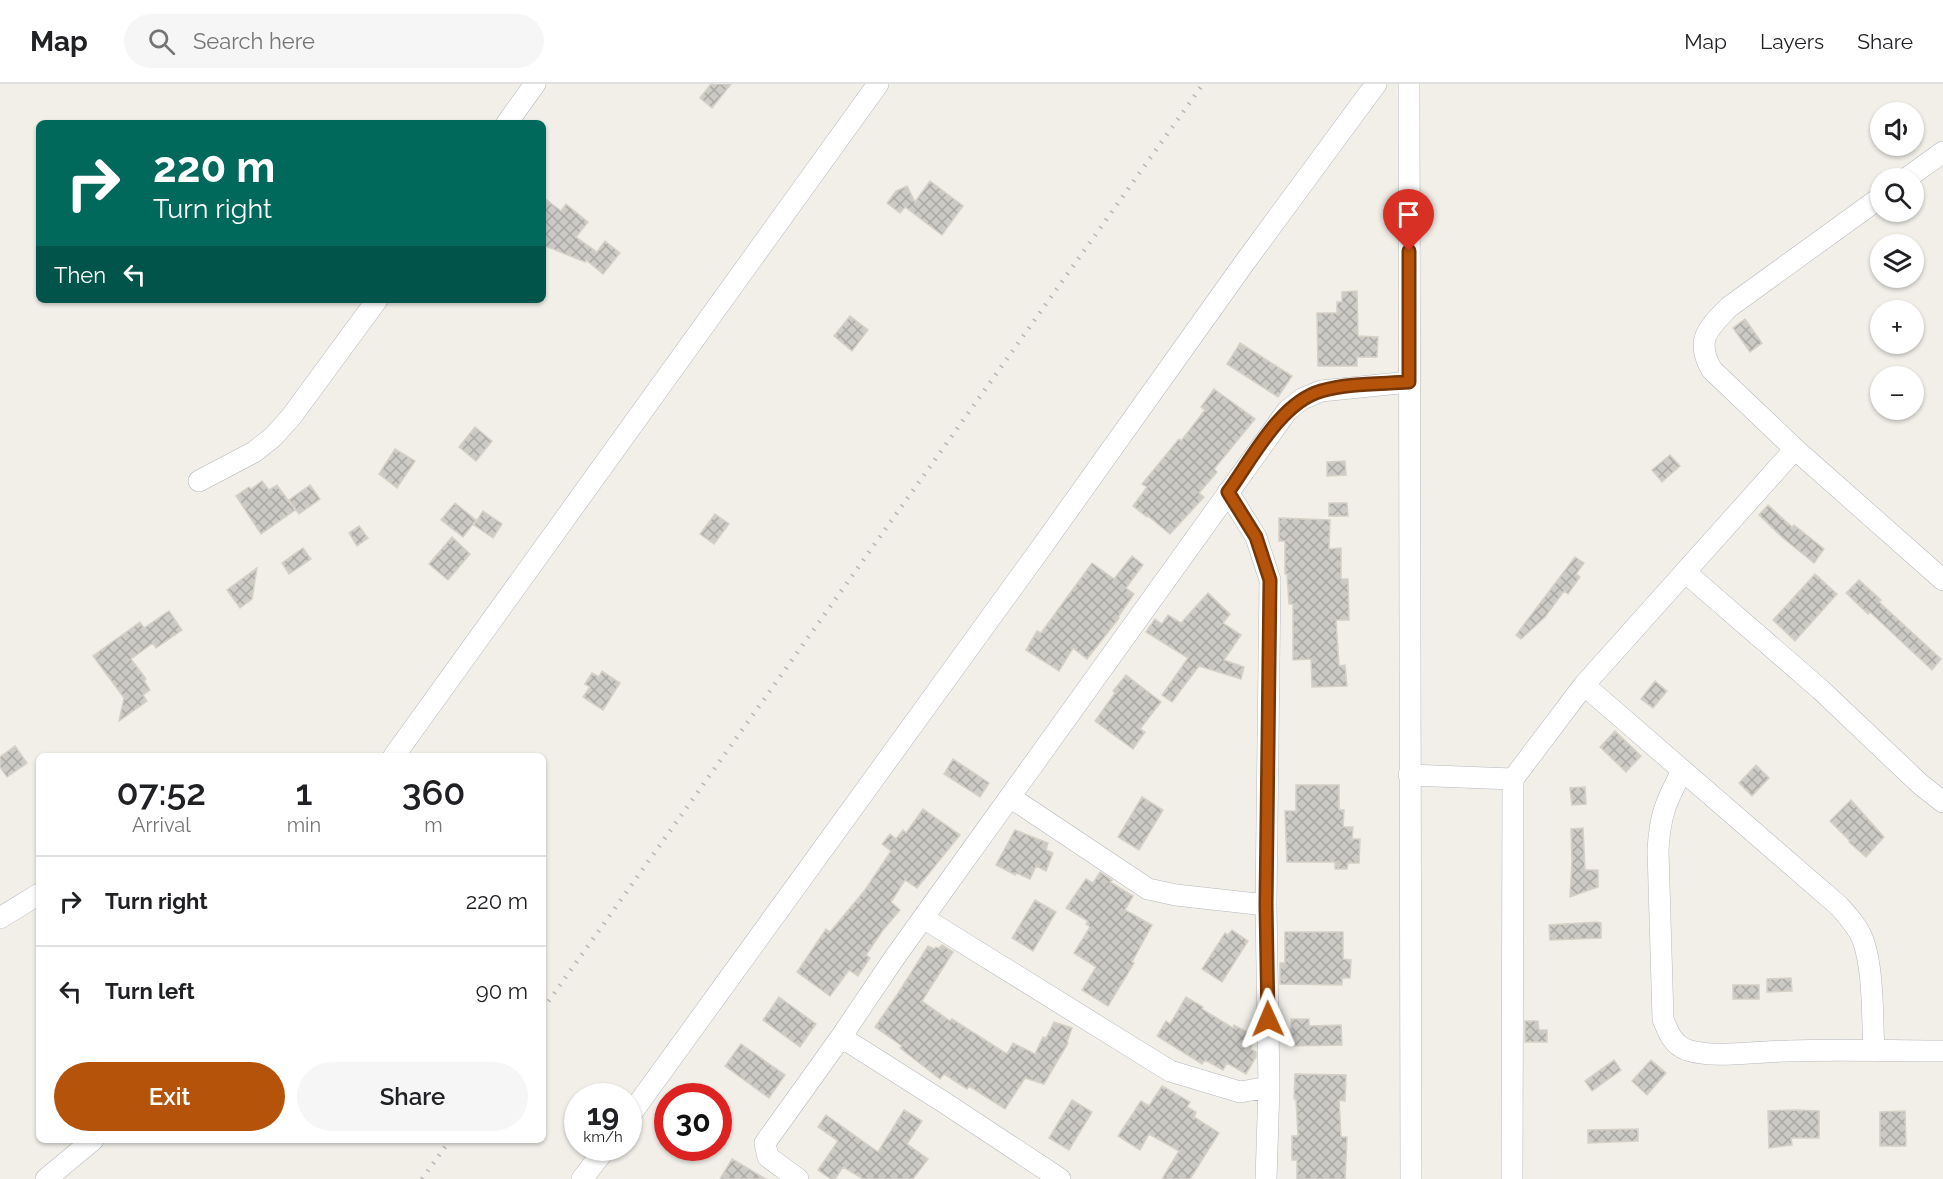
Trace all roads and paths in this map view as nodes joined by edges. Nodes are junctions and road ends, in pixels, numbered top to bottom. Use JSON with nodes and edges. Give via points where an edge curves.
{"nodes":[{"id":1,"x":535,"y":84,"type":"edge"},
{"id":2,"x":879,"y":84,"type":"edge"},
{"id":3,"x":1376,"y":84,"type":"edge"},
{"id":4,"x":1409,"y":84,"type":"edge"},
{"id":5,"x":509,"y":120,"type":"edge"},
{"id":6,"x":1943,"y":152,"type":"edge"},
{"id":7,"x":1921,"y":168,"type":"edge"},
{"id":8,"x":1870,"y":205,"type":"edge"},
{"id":9,"x":375,"y":303,"type":"edge"},
{"id":10,"x":1409,"y":382,"type":"junction"},
{"id":11,"x":1795,"y":449,"type":"junction"},
{"id":12,"x":199,"y":481,"type":"dead end"},
{"id":13,"x":1228,"y":492,"type":"junction"},
{"id":14,"x":1685,"y":572,"type":"junction"},
{"id":15,"x":1943,"y":580,"type":"edge"},
{"id":16,"x":1584,"y":685,"type":"junction"},
{"id":17,"x":396,"y":753,"type":"edge"},
{"id":18,"x":1682,"y":771,"type":"junction"},
{"id":19,"x":1409,"y":775,"type":"junction"},
{"id":20,"x":1513,"y":779,"type":"junction"},
{"id":21,"x":1010,"y":797,"type":"junction"},
{"id":22,"x":1943,"y":802,"type":"edge"},
{"id":23,"x":36,"y":896,"type":"edge"},
{"id":24,"x":1266,"y":905,"type":"junction"},
{"id":25,"x":0,"y":918,"type":"edge"},
{"id":26,"x":924,"y":919,"type":"junction"},
{"id":27,"x":841,"y":1037,"type":"junction"},
{"id":28,"x":1874,"y":1051,"type":"junction"},
{"id":29,"x":1943,"y":1051,"type":"edge"},
{"id":30,"x":1269,"y":1088,"type":"junction"},
{"id":31,"x":642,"y":1099,"type":"edge"},
{"id":32,"x":89,"y":1143,"type":"edge"},
{"id":33,"x":596,"y":1161,"type":"edge"},
{"id":34,"x":46,"y":1179,"type":"edge"},
{"id":35,"x":582,"y":1179,"type":"edge"},
{"id":36,"x":798,"y":1179,"type":"edge"},
{"id":37,"x":1060,"y":1179,"type":"edge"},
{"id":38,"x":1266,"y":1179,"type":"edge"},
{"id":39,"x":1411,"y":1179,"type":"edge"},
{"id":40,"x":1512,"y":1179,"type":"edge"}],
"edges":[{"from":1,"to":5,"type":"street"},
{"from":2,"to":17,"type":"street"},
{"from":3,"to":31,"type":"street"},
{"from":4,"to":10,"type":"street"},
{"from":6,"to":7,"type":"street"},
{"from":8,"to":11,"type":"street","via":[[1729,307],[1708,330],[1702,344],[1712,370]]},
{"from":9,"to":12,"type":"street","via":[[273,437],[254,452]]},
{"from":10,"to":13,"type":"street","via":[[1321,391],[1302,399],[1287,411]]},
{"from":10,"to":19,"type":"street"},
{"from":11,"to":14,"type":"street"},
{"from":11,"to":15,"type":"street"},
{"from":13,"to":21,"type":"street"},
{"from":13,"to":24,"type":"street","via":[[1256,537],[1270,580]]},
{"from":14,"to":16,"type":"street"},
{"from":14,"to":22,"type":"street"},
{"from":16,"to":18,"type":"street"},
{"from":16,"to":20,"type":"street"},
{"from":18,"to":28,"type":"street","via":[[1851,920],[1868,959]]},
{"from":18,"to":28,"type":"street","via":[[1664,805],[1658,850],[1663,1019],[1674,1041],[1684,1049],[1718,1054]]},
{"from":19,"to":20,"type":"street"},
{"from":19,"to":39,"type":"street"},
{"from":20,"to":40,"type":"street"},
{"from":21,"to":24,"type":"street","via":[[1148,889]]},
{"from":21,"to":26,"type":"street"},
{"from":23,"to":25,"type":"street"},
{"from":24,"to":30,"type":"street"},
{"from":26,"to":27,"type":"street"},
{"from":26,"to":30,"type":"street","via":[[1170,1071],[1240,1092]]},
{"from":27,"to":36,"type":"street","via":[[765,1143],[768,1157]]},
{"from":27,"to":37,"type":"street"},
{"from":28,"to":29,"type":"street"},
{"from":30,"to":38,"type":"street"},
{"from":32,"to":34,"type":"street"},
{"from":33,"to":35,"type":"street"}]}
